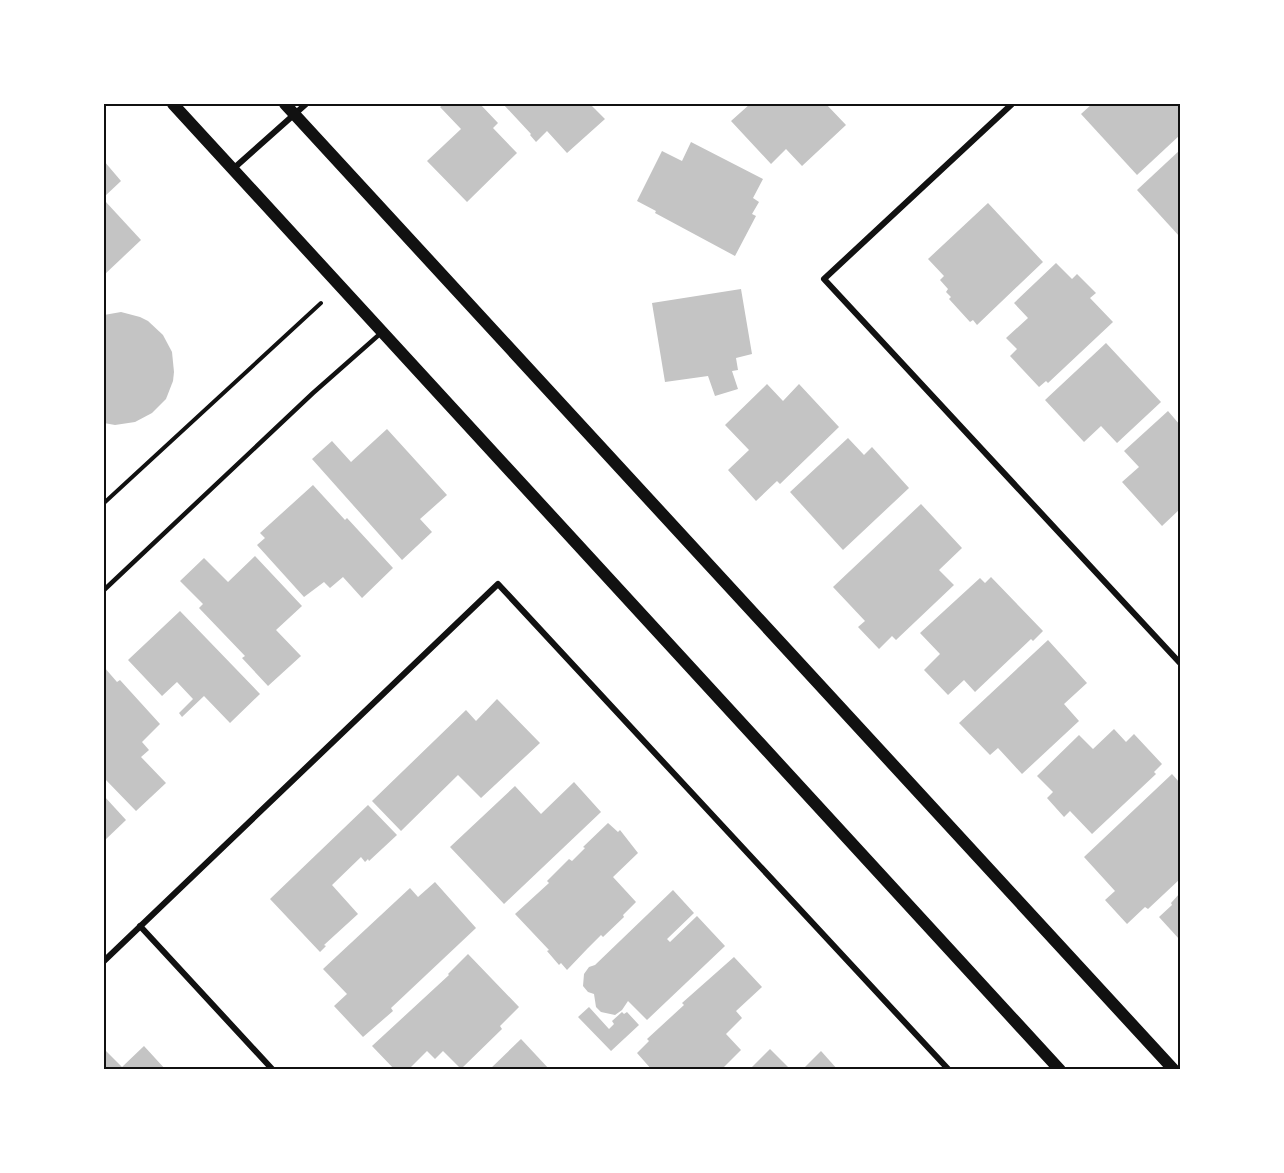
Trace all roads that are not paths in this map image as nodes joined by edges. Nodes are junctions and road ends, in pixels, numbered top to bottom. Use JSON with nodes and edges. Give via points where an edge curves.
{"nodes":[{"id":1,"x":173,"y":104,"type":"edge"},
{"id":2,"x":285,"y":104,"type":"edge"},
{"id":3,"x":306,"y":104,"type":"edge"},
{"id":4,"x":1012,"y":104,"type":"edge"},
{"id":5,"x":295,"y":114,"type":"junction"},
{"id":6,"x":233,"y":169,"type":"junction"},
{"id":7,"x":383,"y":331,"type":"junction"},
{"id":8,"x":104,"y":590,"type":"edge"},
{"id":9,"x":1180,"y":663,"type":"edge"},
{"id":10,"x":140,"y":926,"type":"junction"},
{"id":11,"x":104,"y":961,"type":"edge"},
{"id":12,"x":273,"y":1070,"type":"edge"},
{"id":13,"x":949,"y":1070,"type":"edge"},
{"id":14,"x":1060,"y":1070,"type":"edge"},
{"id":15,"x":1174,"y":1070,"type":"edge"}],
"edges":[{"from":1,"to":6,"type":"main road"},
{"from":2,"to":5,"type":"main road"},
{"from":3,"to":5,"type":"street"},
{"from":4,"to":9,"type":"street","via":[[824,279]]},
{"from":5,"to":6,"type":"street"},
{"from":5,"to":15,"type":"main road"},
{"from":6,"to":7,"type":"main road"},
{"from":7,"to":8,"type":"lane"},
{"from":7,"to":14,"type":"main road"},
{"from":10,"to":11,"type":"street"},
{"from":10,"to":12,"type":"street"},
{"from":10,"to":13,"type":"street","via":[[498,584]]}]}
